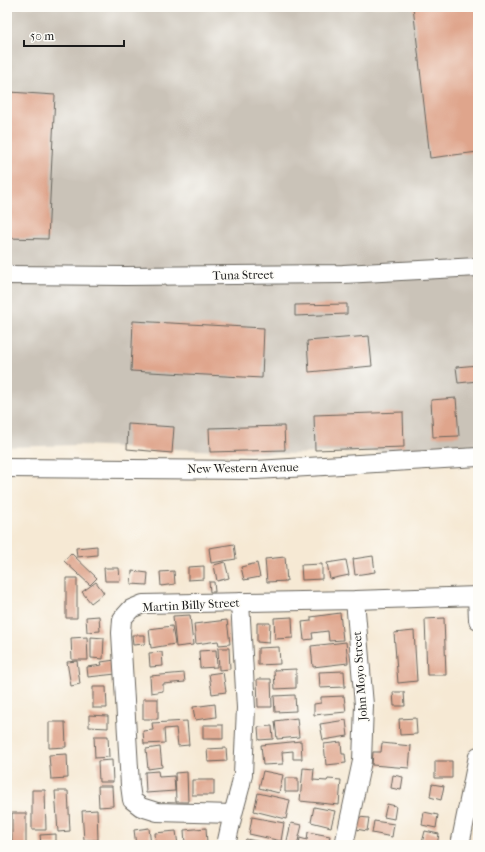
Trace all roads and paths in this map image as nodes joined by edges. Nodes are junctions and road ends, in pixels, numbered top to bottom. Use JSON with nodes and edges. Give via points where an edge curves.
{"nodes":[{"id":1,"x":478,"y":267,"type":"edge"},
{"id":2,"x":7,"y":275,"type":"edge"},
{"id":3,"x":478,"y":457,"type":"edge"},
{"id":4,"x":7,"y":468,"type":"edge"},
{"id":5,"x":478,"y":596,"type":"edge"},
{"id":6,"x":355,"y":600,"type":"junction"},
{"id":7,"x":240,"y":602,"type":"junction"},
{"id":8,"x":478,"y":620,"type":"edge"},
{"id":9,"x":478,"y":756,"type":"edge"},
{"id":10,"x":233,"y":814,"type":"junction"},
{"id":11,"x":226,"y":845,"type":"edge"},
{"id":12,"x":344,"y":845,"type":"edge"},
{"id":13,"x":460,"y":845,"type":"edge"}],
"edges":[{"from":1,"to":2,"type":"street","name":"Tuna Street","via":[[343,274]]},
{"from":3,"to":4,"type":"street","name":"New Western Avenue","via":[[256,470]]},
{"from":5,"to":6,"type":"street","name":"Martin Billy Street"},
{"from":5,"to":8,"type":"street"},
{"from":6,"to":7,"type":"street","name":"Martin Billy Street"},
{"from":6,"to":12,"type":"street","name":"John Moyo Street","via":[[364,706],[362,761]]},
{"from":7,"to":10,"type":"street","via":[[246,708],[243,774]]},
{"from":7,"to":10,"type":"street","name":"Martin Billy Street","via":[[143,604],[131,610],[122,619],[121,633],[132,800],[141,807],[157,812]]},
{"from":9,"to":13,"type":"street"},
{"from":10,"to":11,"type":"street"}]}
